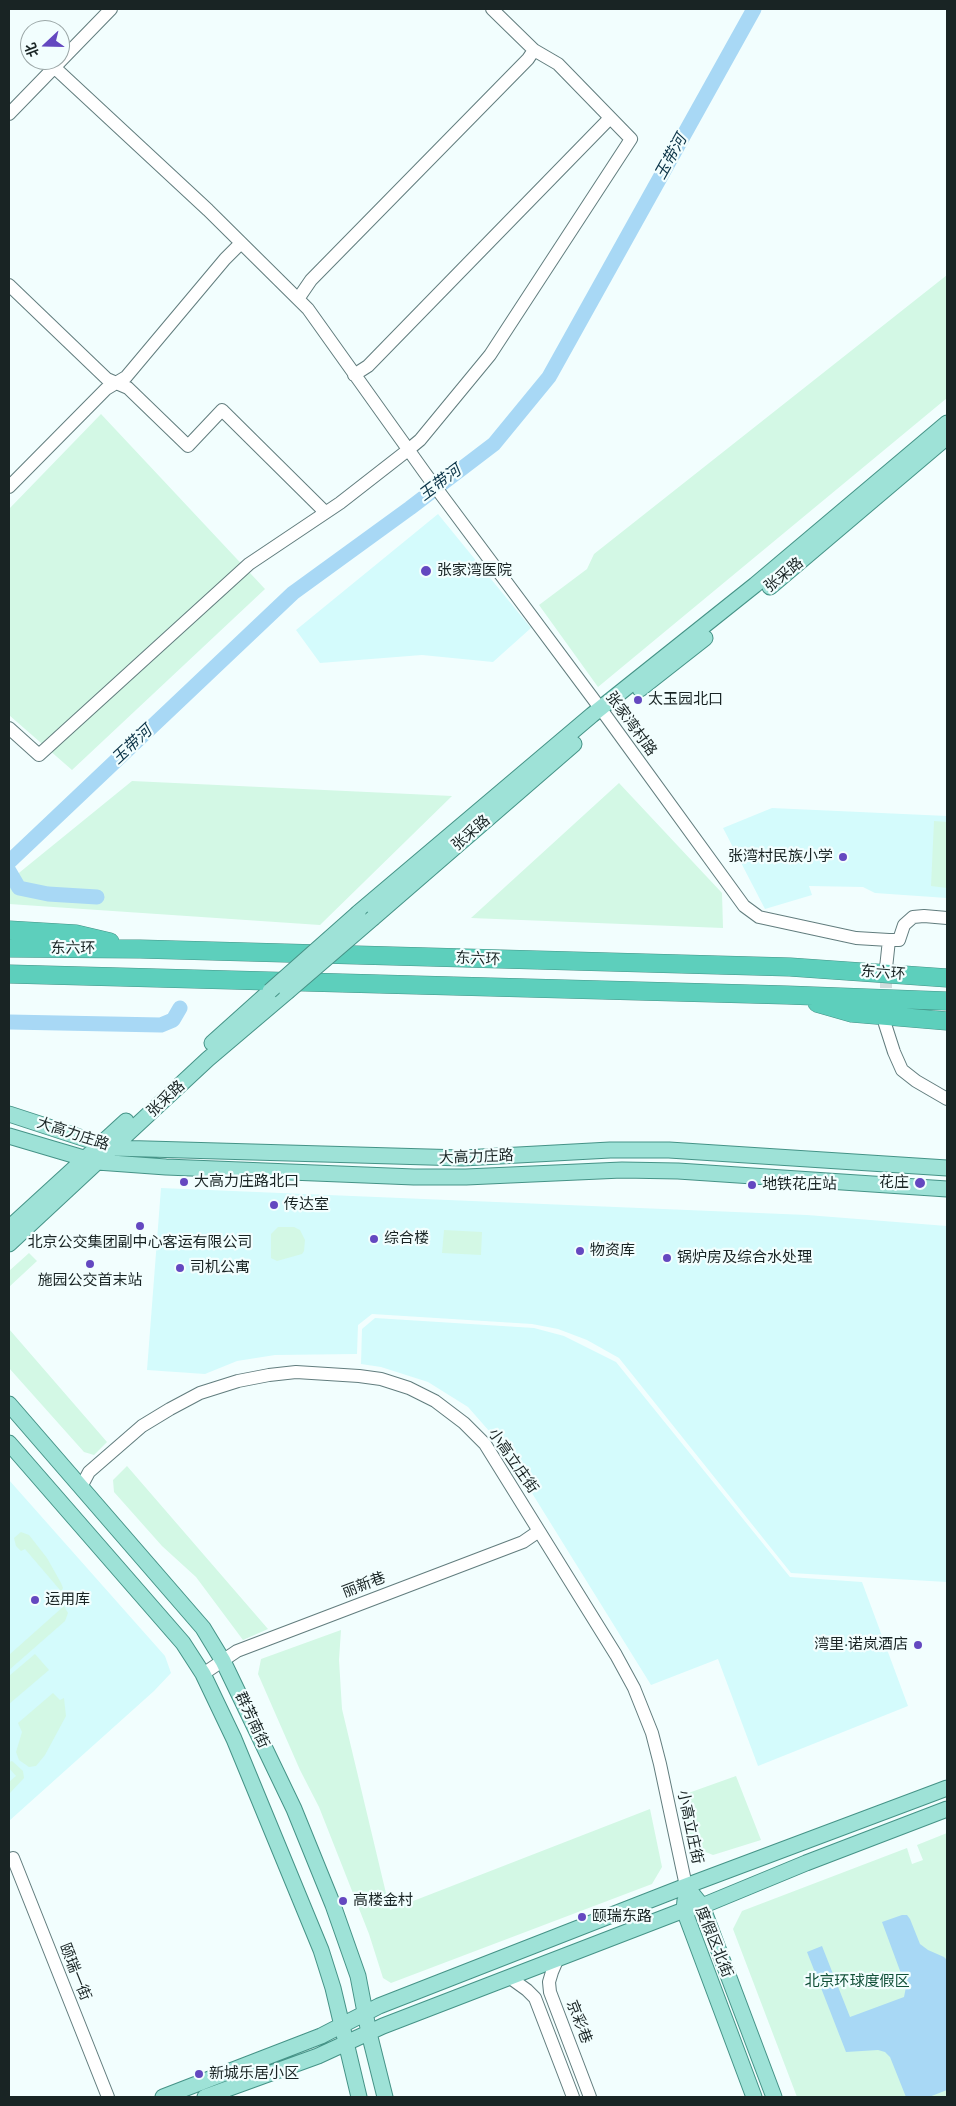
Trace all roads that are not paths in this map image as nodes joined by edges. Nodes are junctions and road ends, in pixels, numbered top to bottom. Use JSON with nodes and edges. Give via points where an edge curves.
{"nodes":[{"id":1,"x":111,"y":9,"type":"edge"},
{"id":2,"x":492,"y":9,"type":"edge"},
{"id":3,"x":534,"y":50,"type":"junction"},
{"id":4,"x":70,"y":51,"type":"edge"},
{"id":5,"x":51,"y":70,"type":"edge"},
{"id":6,"x":57,"y":70,"type":"edge"},
{"id":7,"x":9,"y":114,"type":"edge"},
{"id":8,"x":610,"y":118,"type":"junction"},
{"id":9,"x":241,"y":243,"type":"junction"},
{"id":10,"x":9,"y":285,"type":"edge"},
{"id":11,"x":298,"y":299,"type":"junction"},
{"id":12,"x":354,"y":375,"type":"junction"},
{"id":13,"x":116,"y":383,"type":"junction"},
{"id":14,"x":947,"y":423,"type":"edge"},
{"id":15,"x":947,"y":437,"type":"edge"},
{"id":16,"x":408,"y":450,"type":"junction"},
{"id":17,"x":9,"y":487,"type":"edge"},
{"id":18,"x":325,"y":512,"type":"junction"},
{"id":19,"x":603,"y":712,"type":"junction"},
{"id":20,"x":9,"y":728,"type":"edge"},
{"id":21,"x":947,"y":918,"type":"edge"},
{"id":22,"x":9,"y":930,"type":"edge"},
{"id":23,"x":889,"y":940,"type":"junction"},
{"id":24,"x":9,"y":948,"type":"edge"},
{"id":25,"x":140,"y":949,"type":"junction"},
{"id":26,"x":886,"y":968,"type":"tunnel mouth"},
{"id":27,"x":9,"y":974,"type":"edge"},
{"id":28,"x":947,"y":977,"type":"edge"},
{"id":29,"x":788,"y":995,"type":"junction"},
{"id":30,"x":947,"y":1001,"type":"edge"},
{"id":31,"x":947,"y":1021,"type":"edge"},
{"id":32,"x":886,"y":1024,"type":"dead end"},
{"id":33,"x":947,"y":1099,"type":"edge"},
{"id":34,"x":9,"y":1114,"type":"edge"},
{"id":35,"x":9,"y":1136,"type":"edge"},
{"id":36,"x":107,"y":1146,"type":"junction"},
{"id":37,"x":165,"y":1148,"type":"junction"},
{"id":38,"x":91,"y":1161,"type":"junction"},
{"id":39,"x":166,"y":1168,"type":"junction"},
{"id":40,"x":947,"y":1168,"type":"edge"},
{"id":41,"x":947,"y":1188,"type":"edge"},
{"id":42,"x":9,"y":1228,"type":"edge"},
{"id":43,"x":9,"y":1244,"type":"edge"},
{"id":44,"x":9,"y":1404,"type":"edge"},
{"id":45,"x":9,"y":1443,"type":"edge"},
{"id":46,"x":82,"y":1487,"type":"junction"},
{"id":47,"x":539,"y":1530,"type":"junction"},
{"id":48,"x":223,"y":1661,"type":"junction"},
{"id":49,"x":203,"y":1674,"type":"junction"},
{"id":50,"x":947,"y":1788,"type":"edge"},
{"id":51,"x":947,"y":1809,"type":"edge"},
{"id":52,"x":13,"y":1858,"type":"dead end"},
{"id":53,"x":686,"y":1886,"type":"junction"},
{"id":54,"x":702,"y":1906,"type":"junction"},
{"id":55,"x":684,"y":1910,"type":"junction"},
{"id":56,"x":558,"y":1958,"type":"junction"},
{"id":57,"x":509,"y":1977,"type":"junction"},
{"id":58,"x":365,"y":2013,"type":"junction"},
{"id":59,"x":342,"y":2025,"type":"junction"},
{"id":60,"x":369,"y":2033,"type":"junction"},
{"id":61,"x":346,"y":2044,"type":"junction"},
{"id":62,"x":108,"y":2097,"type":"edge"},
{"id":63,"x":163,"y":2097,"type":"edge"},
{"id":64,"x":205,"y":2097,"type":"edge"},
{"id":65,"x":359,"y":2097,"type":"edge"},
{"id":66,"x":385,"y":2097,"type":"edge"},
{"id":67,"x":573,"y":2097,"type":"edge"},
{"id":68,"x":590,"y":2097,"type":"edge"},
{"id":69,"x":754,"y":2097,"type":"edge"},
{"id":70,"x":774,"y":2097,"type":"edge"}],
"edges":[{"from":1,"to":4,"type":"street"},
{"from":2,"to":3,"type":"street"},
{"from":3,"to":8,"type":"street","via":[[558,64]]},
{"from":3,"to":11,"type":"street","via":[[311,280]]},
{"from":5,"to":7,"type":"street"},
{"from":6,"to":9,"type":"street","name":"张家湾村路"},
{"from":8,"to":12,"type":"street","via":[[368,366]]},
{"from":8,"to":16,"type":"street","via":[[631,139],[490,355],[420,440]]},
{"from":9,"to":11,"type":"street","name":"张家湾村路"},
{"from":9,"to":13,"type":"street","via":[[126,377]]},
{"from":10,"to":13,"type":"street"},
{"from":11,"to":12,"type":"street","name":"张家湾村路"},
{"from":12,"to":16,"type":"street","name":"张家湾村路"},
{"from":13,"to":17,"type":"street","via":[[106,389]]},
{"from":13,"to":18,"type":"street","via":[[128,388],[188,446],[222,410]]},
{"from":14,"to":19,"type":"main road","name":"张采路"},
{"from":15,"to":19,"type":"main road","name":"张采路","via":[[777,581]]},
{"from":16,"to":18,"type":"street"},
{"from":16,"to":19,"type":"street","name":"张家湾村路"},
{"from":18,"to":20,"type":"street","via":[[250,564],[39,755]]},
{"from":19,"to":23,"type":"street","name":"张家湾村路","via":[[744,906],[759,917],[856,938]]},
{"from":19,"to":36,"type":"main road","name":"张采路","bridge":true,"via":[[373,918]]},
{"from":19,"to":36,"type":"main road","name":"张采路","bridge":true,"via":[[358,913],[270,991]]},
{"from":21,"to":23,"type":"street","via":[[913,917],[904,925],[899,940]]},
{"from":22,"to":25,"type":"highway","via":[[76,934]]},
{"from":23,"to":26,"type":"street"},
{"from":24,"to":25,"type":"highway","name":"东六环"},
{"from":25,"to":28,"type":"highway","name":"东六环","via":[[780,967]]},
{"from":27,"to":29,"type":"highway","name":"东六环"},
{"from":29,"to":30,"type":"highway","name":"东六环"},
{"from":29,"to":31,"type":"highway","via":[[852,1013]]},
{"from":32,"to":33,"type":"street","via":[[902,1070]]},
{"from":34,"to":36,"type":"main road","name":"大高力庄路"},
{"from":35,"to":38,"type":"main road","name":"大高力庄路"},
{"from":36,"to":37,"type":"main road","name":"大高力庄路"},
{"from":36,"to":38,"type":"main road","name":"张采路"},
{"from":37,"to":39,"type":"main road","via":[[158,1155]]},
{"from":37,"to":40,"type":"main road","name":"大高力庄路","via":[[463,1158],[669,1150]]},
{"from":38,"to":39,"type":"main road","name":"大高力庄路"},
{"from":38,"to":42,"type":"main road","name":"张采路"},
{"from":38,"to":43,"type":"main road","name":"张采路"},
{"from":39,"to":41,"type":"main road","name":"大高力庄路","via":[[414,1177],[668,1171]]},
{"from":44,"to":46,"type":"main road","name":"群芳南街"},
{"from":45,"to":49,"type":"main road","name":"群芳南街","via":[[183,1643]]},
{"from":46,"to":47,"type":"street","name":"小高立庄街","via":[[89,1472],[142,1426],[200,1393],[269,1375],[296,1372],[334,1374],[380,1379],[436,1401],[485,1444]]},
{"from":46,"to":48,"type":"main road","name":"群芳南街","via":[[203,1628]]},
{"from":47,"to":48,"type":"street","name":"丽新巷","via":[[523,1542],[242,1648]]},
{"from":47,"to":53,"type":"street","name":"小高立庄街","via":[[634,1688],[652,1733]]},
{"from":48,"to":49,"type":"street","name":"丽新巷"},
{"from":48,"to":58,"type":"main road","name":"群芳南街","via":[[301,1826],[333,1905],[355,1967]]},
{"from":49,"to":59,"type":"main road","name":"群芳南街","via":[[234,1739],[321,1950]]},
{"from":50,"to":53,"type":"main road"},
{"from":51,"to":54,"type":"main road"},
{"from":52,"to":62,"type":"street","name":"颐瑞一街"},
{"from":53,"to":54,"type":"main road","name":"度假区北街"},
{"from":53,"to":55,"type":"main road","name":"度假区北街"},
{"from":53,"to":58,"type":"main road"},
{"from":54,"to":55,"type":"main road"},
{"from":54,"to":70,"type":"main road","name":"度假区北街"},
{"from":55,"to":56,"type":"main road"},
{"from":55,"to":69,"type":"main road","name":"度假区北街"},
{"from":56,"to":57,"type":"main road"},
{"from":56,"to":68,"type":"street","name":"京彩巷","via":[[549,1982],[550,1992]]},
{"from":57,"to":60,"type":"main road"},
{"from":57,"to":67,"type":"street","via":[[535,1998]]},
{"from":58,"to":59,"type":"main road"},
{"from":58,"to":60,"type":"main road","name":"群芳南街"},
{"from":59,"to":61,"type":"main road","name":"群芳南街"},
{"from":59,"to":63,"type":"main road"},
{"from":60,"to":61,"type":"main road"},
{"from":60,"to":66,"type":"main road","name":"群芳南街"},
{"from":61,"to":64,"type":"main road"},
{"from":61,"to":65,"type":"main road","name":"群芳南街"}]}
